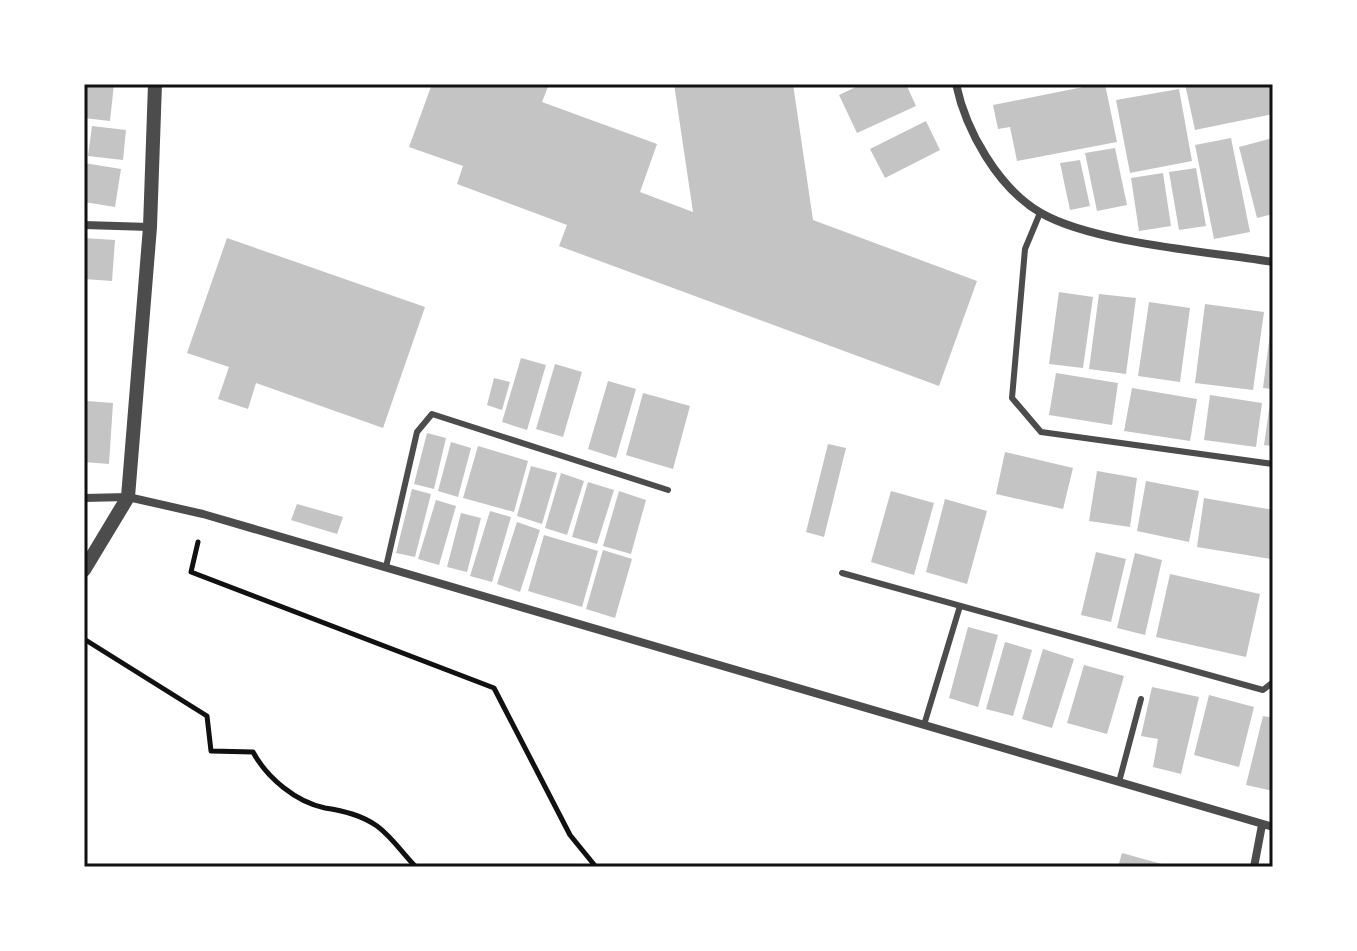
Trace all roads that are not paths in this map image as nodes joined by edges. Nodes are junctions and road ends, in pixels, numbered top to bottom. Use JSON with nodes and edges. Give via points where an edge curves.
{"nodes":[{"id":1,"x":155,"y":84,"type":"edge"},
{"id":2,"x":956,"y":84,"type":"edge"},
{"id":3,"x":1040,"y":213,"type":"junction"},
{"id":4,"x":84,"y":225,"type":"edge"},
{"id":5,"x":150,"y":227,"type":"junction"},
{"id":6,"x":1273,"y":262,"type":"edge"},
{"id":7,"x":1273,"y":464,"type":"edge"},
{"id":8,"x":668,"y":490,"type":"dead end"},
{"id":9,"x":128,"y":497,"type":"junction"},
{"id":10,"x":84,"y":498,"type":"edge"},
{"id":11,"x":386,"y":567,"type":"junction"},
{"id":12,"x":84,"y":570,"type":"edge"},
{"id":13,"x":842,"y":573,"type":"dead end"},
{"id":14,"x":960,"y":606,"type":"junction"},
{"id":15,"x":1273,"y":682,"type":"edge"},
{"id":16,"x":1141,"y":699,"type":"dead end"},
{"id":17,"x":924,"y":725,"type":"junction"},
{"id":18,"x":1119,"y":782,"type":"junction"},
{"id":19,"x":1262,"y":825,"type":"junction"},
{"id":20,"x":1273,"y":827,"type":"edge"},
{"id":21,"x":1254,"y":867,"type":"edge"}],
"edges":[{"from":1,"to":5,"type":"street"},
{"from":2,"to":3,"type":"street","via":[[961,108],[993,170]]},
{"from":3,"to":6,"type":"street","via":[[1098,234]]},
{"from":3,"to":7,"type":"lane","via":[[1025,249],[1012,398],[1041,432]]},
{"from":4,"to":5,"type":"street"},
{"from":5,"to":9,"type":"street"},
{"from":8,"to":11,"type":"lane","via":[[432,414],[417,432]]},
{"from":9,"to":10,"type":"street"},
{"from":9,"to":11,"type":"street"},
{"from":9,"to":12,"type":"street"},
{"from":11,"to":17,"type":"street"},
{"from":13,"to":14,"type":"lane"},
{"from":14,"to":15,"type":"lane","via":[[1263,690]]},
{"from":14,"to":17,"type":"lane"},
{"from":16,"to":18,"type":"lane"},
{"from":17,"to":18,"type":"street"},
{"from":18,"to":19,"type":"street"},
{"from":19,"to":20,"type":"street"},
{"from":19,"to":21,"type":"street"}]}
